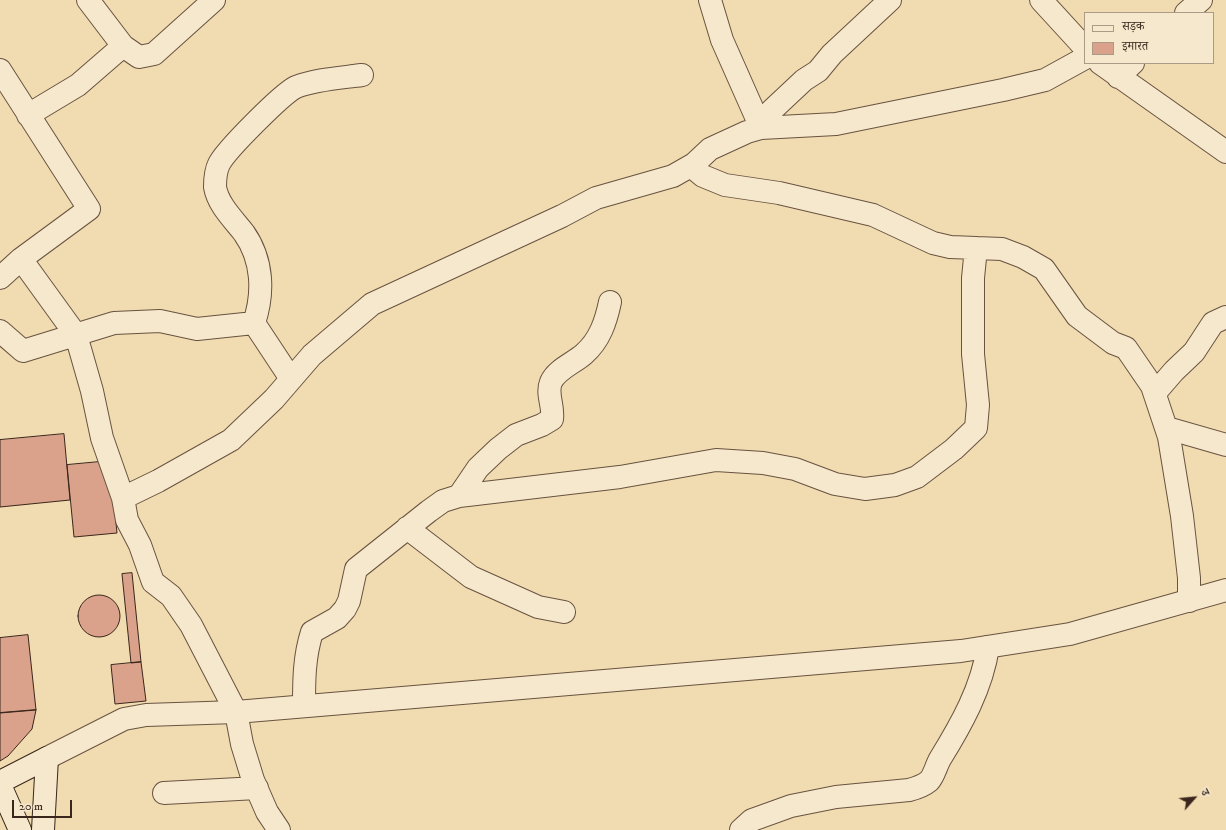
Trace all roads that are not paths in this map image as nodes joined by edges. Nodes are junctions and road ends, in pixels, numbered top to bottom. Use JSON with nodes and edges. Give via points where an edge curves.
{"nodes":[{"id":1,"x":88,"y":0,"type":"edge"},
{"id":2,"x":214,"y":0,"type":"edge"},
{"id":3,"x":710,"y":0,"type":"edge"},
{"id":4,"x":890,"y":0,"type":"edge"},
{"id":5,"x":1041,"y":0,"type":"edge"},
{"id":6,"x":1201,"y":0,"type":"edge"},
{"id":7,"x":1187,"y":12,"type":"edge"},
{"id":8,"x":123,"y":46,"type":"junction"},
{"id":9,"x":1084,"y":47,"type":"edge"},
{"id":10,"x":1084,"y":59,"type":"edge"},
{"id":11,"x":1104,"y":64,"type":"edge"},
{"id":12,"x":0,"y":70,"type":"edge"},
{"id":13,"x":1126,"y":70,"type":"edge"},
{"id":14,"x":362,"y":75,"type":"dead end"},
{"id":15,"x":28,"y":115,"type":"junction"},
{"id":16,"x":761,"y":128,"type":"junction"},
{"id":17,"x":1226,"y":152,"type":"edge"},
{"id":18,"x":691,"y":166,"type":"junction"},
{"id":19,"x":976,"y":248,"type":"junction"},
{"id":20,"x":21,"y":259,"type":"junction"},
{"id":21,"x":0,"y":278,"type":"edge"},
{"id":22,"x":610,"y":302,"type":"dead end"},
{"id":23,"x":1226,"y":317,"type":"edge"},
{"id":24,"x":254,"y":323,"type":"junction"},
{"id":25,"x":0,"y":331,"type":"edge"},
{"id":26,"x":76,"y":335,"type":"junction"},
{"id":27,"x":291,"y":379,"type":"junction"},
{"id":28,"x":1155,"y":393,"type":"junction"},
{"id":29,"x":1167,"y":428,"type":"junction"},
{"id":30,"x":1226,"y":445,"type":"edge"},
{"id":31,"x":458,"y":496,"type":"junction"},
{"id":32,"x":123,"y":498,"type":"junction"},
{"id":33,"x":407,"y":528,"type":"junction"},
{"id":34,"x":1226,"y":590,"type":"edge"},
{"id":35,"x":1189,"y":601,"type":"junction"},
{"id":36,"x":564,"y":612,"type":"dead end"},
{"id":37,"x":988,"y":647,"type":"junction"},
{"id":38,"x":304,"y":706,"type":"junction"},
{"id":39,"x":236,"y":712,"type":"junction"},
{"id":40,"x":47,"y":758,"type":"junction"},
{"id":41,"x":0,"y":784,"type":"edge"},
{"id":42,"x":257,"y":788,"type":"junction"},
{"id":43,"x":164,"y":793,"type":"dead end"},
{"id":44,"x":20,"y":830,"type":"edge"},
{"id":45,"x":43,"y":830,"type":"edge"},
{"id":46,"x":279,"y":830,"type":"edge"},
{"id":47,"x":741,"y":830,"type":"edge"}],
"edges":[{"from":1,"to":8,"type":"street"},
{"from":2,"to":8,"type":"street","via":[[154,54],[139,57]]},
{"from":3,"to":16,"type":"street","via":[[722,40]]},
{"from":4,"to":16,"type":"street","via":[[832,54],[818,71],[804,80],[772,110]]},
{"from":5,"to":9,"type":"street"},
{"from":6,"to":7,"type":"street"},
{"from":8,"to":15,"type":"street","via":[[78,85]]},
{"from":10,"to":16,"type":"street","via":[[1045,80],[1010,88],[836,124]]},
{"from":11,"to":13,"type":"street"},
{"from":12,"to":15,"type":"street"},
{"from":13,"to":17,"type":"street"},
{"from":14,"to":24,"type":"street","via":[[318,80],[295,88],[266,112],[219,163],[215,179],[216,189],[224,206],[248,241],[261,279],[260,306]]},
{"from":15,"to":20,"type":"street","via":[[89,209]]},
{"from":16,"to":18,"type":"street","via":[[710,149]]},
{"from":18,"to":19,"type":"street","via":[[703,176],[725,185],[779,193],[873,215],[933,243],[950,247]]},
{"from":18,"to":27,"type":"street","via":[[672,176],[596,198],[372,304],[312,355]]},
{"from":19,"to":28,"type":"street","via":[[1002,249],[1044,269],[1077,316],[1114,343],[1126,348],[1139,364]]},
{"from":19,"to":31,"type":"street","via":[[973,346],[978,405],[976,428],[954,450],[917,477],[895,485],[865,489],[835,484],[795,469],[716,460],[620,478]]},
{"from":20,"to":21,"type":"street"},
{"from":20,"to":26,"type":"street"},
{"from":22,"to":31,"type":"street","via":[[605,325],[585,354],[562,369],[551,382],[549,393],[553,410],[552,419],[516,435],[498,449],[478,468]]},
{"from":23,"to":28,"type":"street","via":[[1213,323],[1194,352]]},
{"from":24,"to":26,"type":"street","via":[[197,329],[160,321],[114,323]]},
{"from":24,"to":27,"type":"street"},
{"from":25,"to":26,"type":"street","via":[[23,351]]},
{"from":26,"to":32,"type":"street","via":[[102,438]]},
{"from":27,"to":32,"type":"street","via":[[231,440]]},
{"from":28,"to":29,"type":"street"},
{"from":29,"to":30,"type":"street"},
{"from":29,"to":35,"type":"street","via":[[1182,516]]},
{"from":31,"to":33,"type":"street","via":[[443,501]]},
{"from":32,"to":39,"type":"street","via":[[127,520],[140,545],[153,582],[171,596],[191,625]]},
{"from":33,"to":36,"type":"street","via":[[471,577],[538,607]]},
{"from":33,"to":38,"type":"street","via":[[356,569],[345,609],[337,618],[312,632],[304,664]]},
{"from":34,"to":35,"type":"street"},
{"from":35,"to":37,"type":"street","via":[[1070,634]]},
{"from":37,"to":38,"type":"street"},
{"from":37,"to":47,"type":"street","via":[[986,664],[978,686],[930,780],[920,787],[909,790],[836,797],[791,806],[752,820]]},
{"from":38,"to":39,"type":"street"},
{"from":39,"to":40,"type":"street","via":[[146,715],[124,719]]},
{"from":39,"to":42,"type":"street","via":[[242,744]]},
{"from":40,"to":41,"type":"street"},
{"from":40,"to":45,"type":"street"},
{"from":41,"to":44,"type":"street"},
{"from":42,"to":43,"type":"street"},
{"from":42,"to":46,"type":"street","via":[[267,812]]}]}
